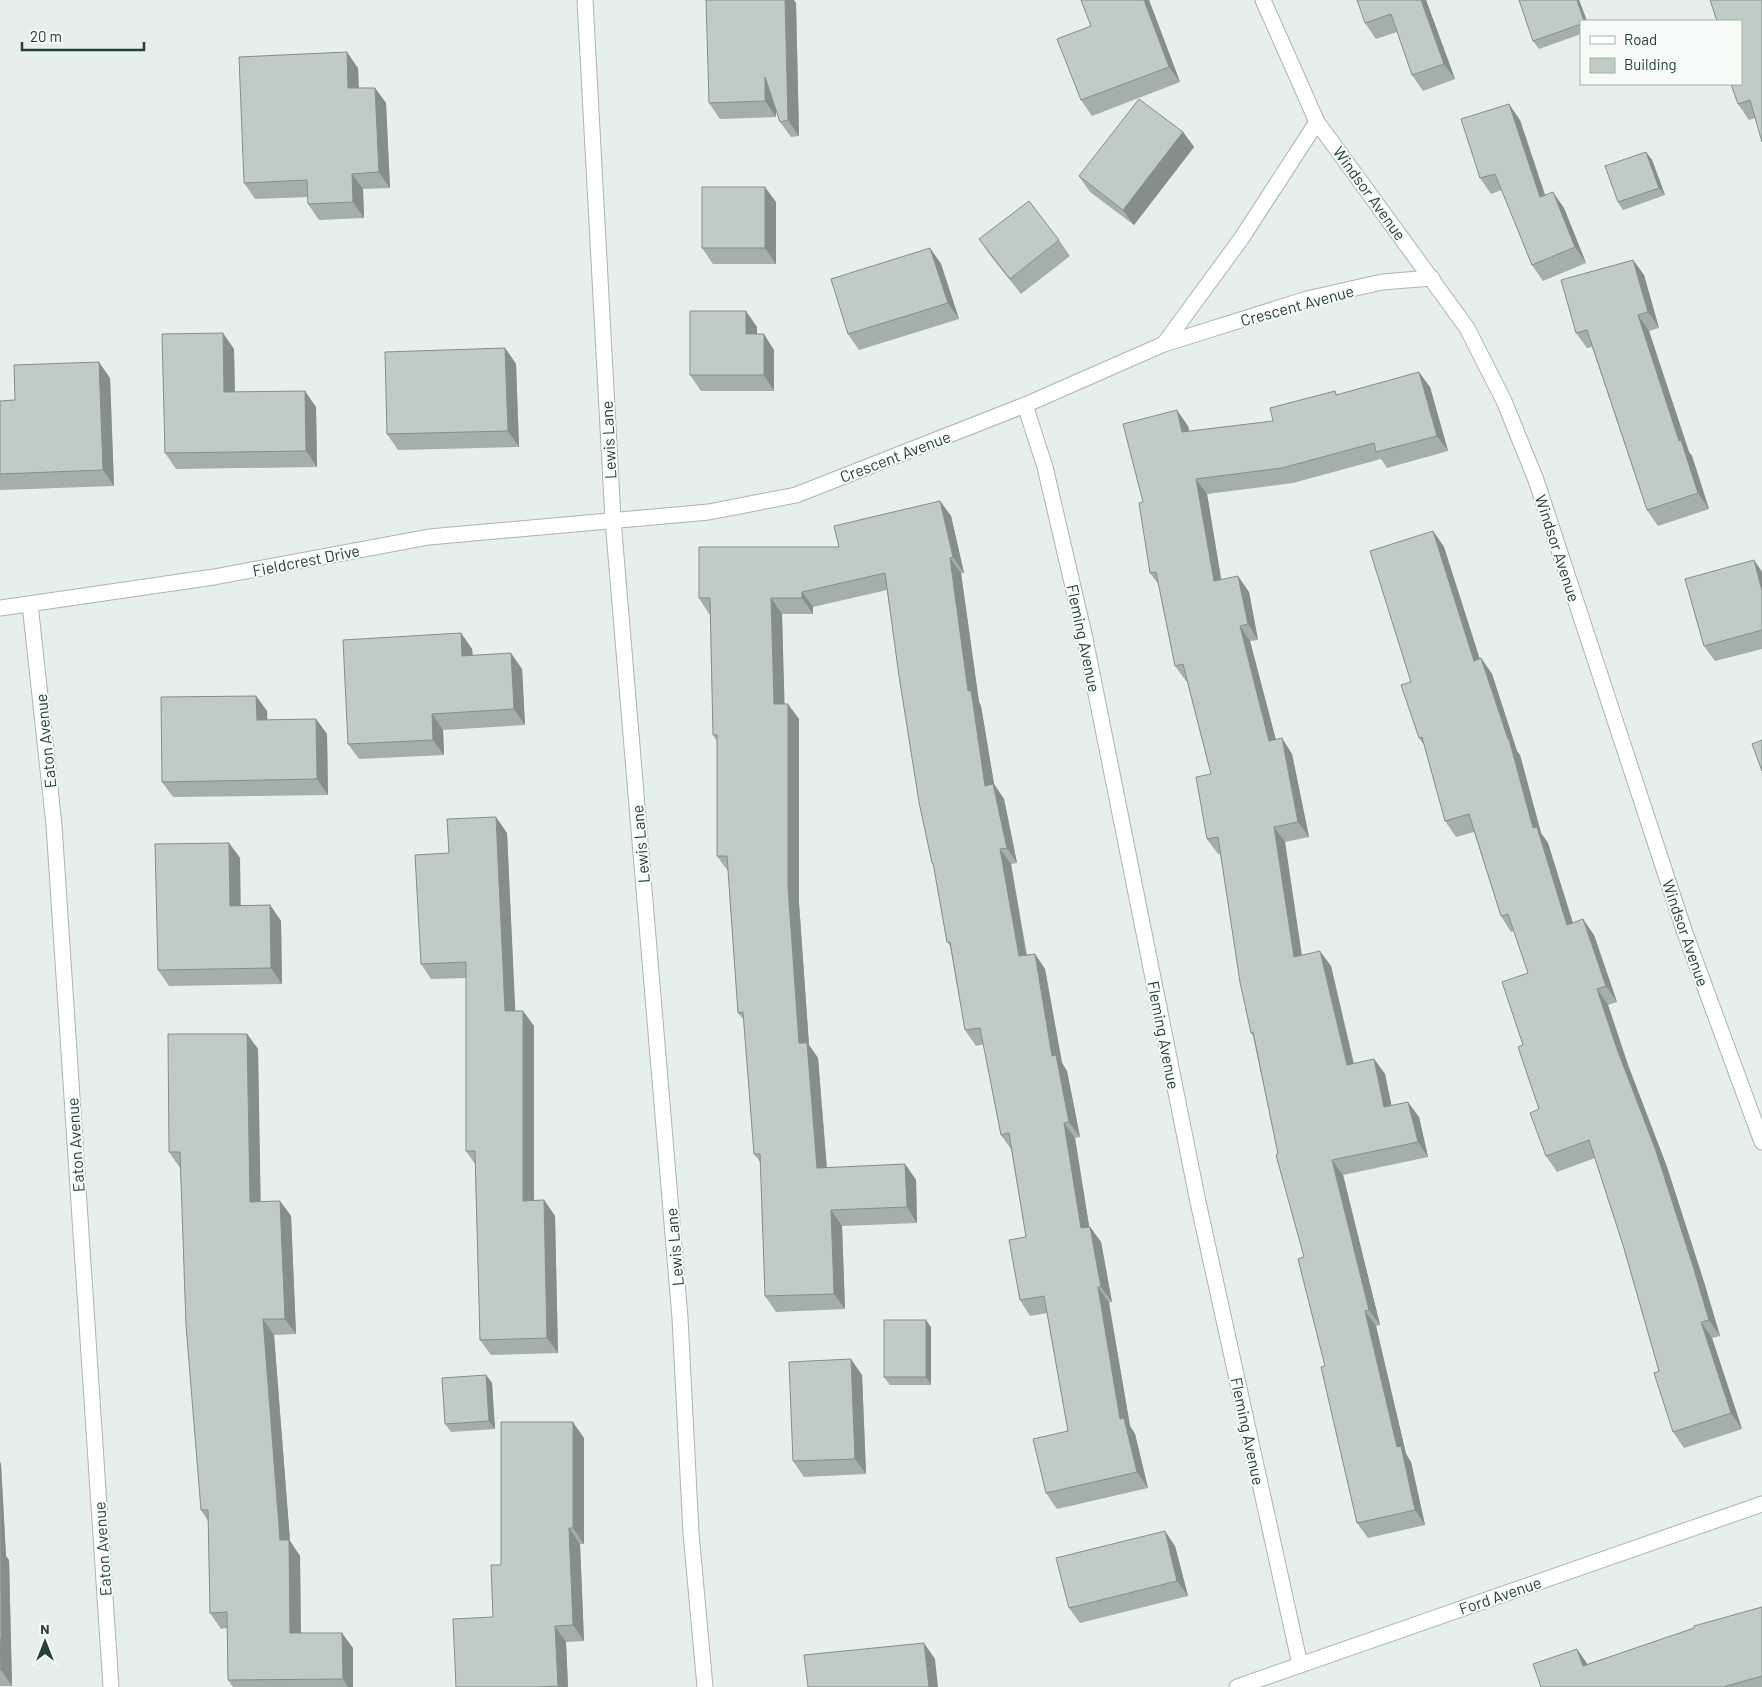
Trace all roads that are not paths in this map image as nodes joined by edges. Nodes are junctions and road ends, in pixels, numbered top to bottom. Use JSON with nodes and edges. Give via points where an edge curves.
{"nodes":[{"id":1,"x":585,"y":0,"type":"edge"},
{"id":2,"x":1263,"y":0,"type":"edge"},
{"id":3,"x":1317,"y":122,"type":"junction"},
{"id":4,"x":1432,"y":278,"type":"junction"},
{"id":5,"x":1164,"y":344,"type":"junction"},
{"id":6,"x":1025,"y":405,"type":"junction"},
{"id":7,"x":613,"y":520,"type":"junction"},
{"id":8,"x":30,"y":604,"type":"junction"},
{"id":9,"x":0,"y":608,"type":"edge"},
{"id":10,"x":1762,"y":1142,"type":"edge"},
{"id":11,"x":1762,"y":1504,"type":"edge"},
{"id":12,"x":1300,"y":1665,"type":"junction"},
{"id":13,"x":111,"y":1687,"type":"edge"},
{"id":14,"x":705,"y":1687,"type":"edge"},
{"id":15,"x":1237,"y":1687,"type":"edge"}],
"edges":[{"from":1,"to":7,"type":"street","name":"Lewis Lane"},
{"from":2,"to":3,"type":"street","name":"Windsor Avenue"},
{"from":3,"to":4,"type":"street","name":"Windsor Avenue"},
{"from":3,"to":5,"type":"street","via":[[1241,239]]},
{"from":4,"to":5,"type":"street","name":"Crescent Avenue","via":[[1382,282],[1307,299]]},
{"from":4,"to":10,"type":"street","name":"Windsor Avenue","via":[[1467,328],[1504,401],[1536,480],[1685,933]]},
{"from":5,"to":6,"type":"street","name":"Crescent Avenue"},
{"from":6,"to":7,"type":"street","name":"Crescent Avenue","via":[[796,495],[709,512]]},
{"from":6,"to":12,"type":"street","name":"Fleming Avenue","via":[[1045,467],[1084,634],[1198,1202]]},
{"from":7,"to":8,"type":"street","name":"Fieldcrest Drive","via":[[429,537],[214,577]]},
{"from":7,"to":14,"type":"street","name":"Lewis Lane","via":[[680,1318],[691,1533]]},
{"from":8,"to":9,"type":"street","name":"Fieldcrest Drive"},
{"from":8,"to":13,"type":"street","name":"Eaton Avenue","via":[[54,825]]},
{"from":11,"to":12,"type":"street","name":"Ford Avenue"},
{"from":12,"to":15,"type":"street","name":"Ford Avenue"}]}
